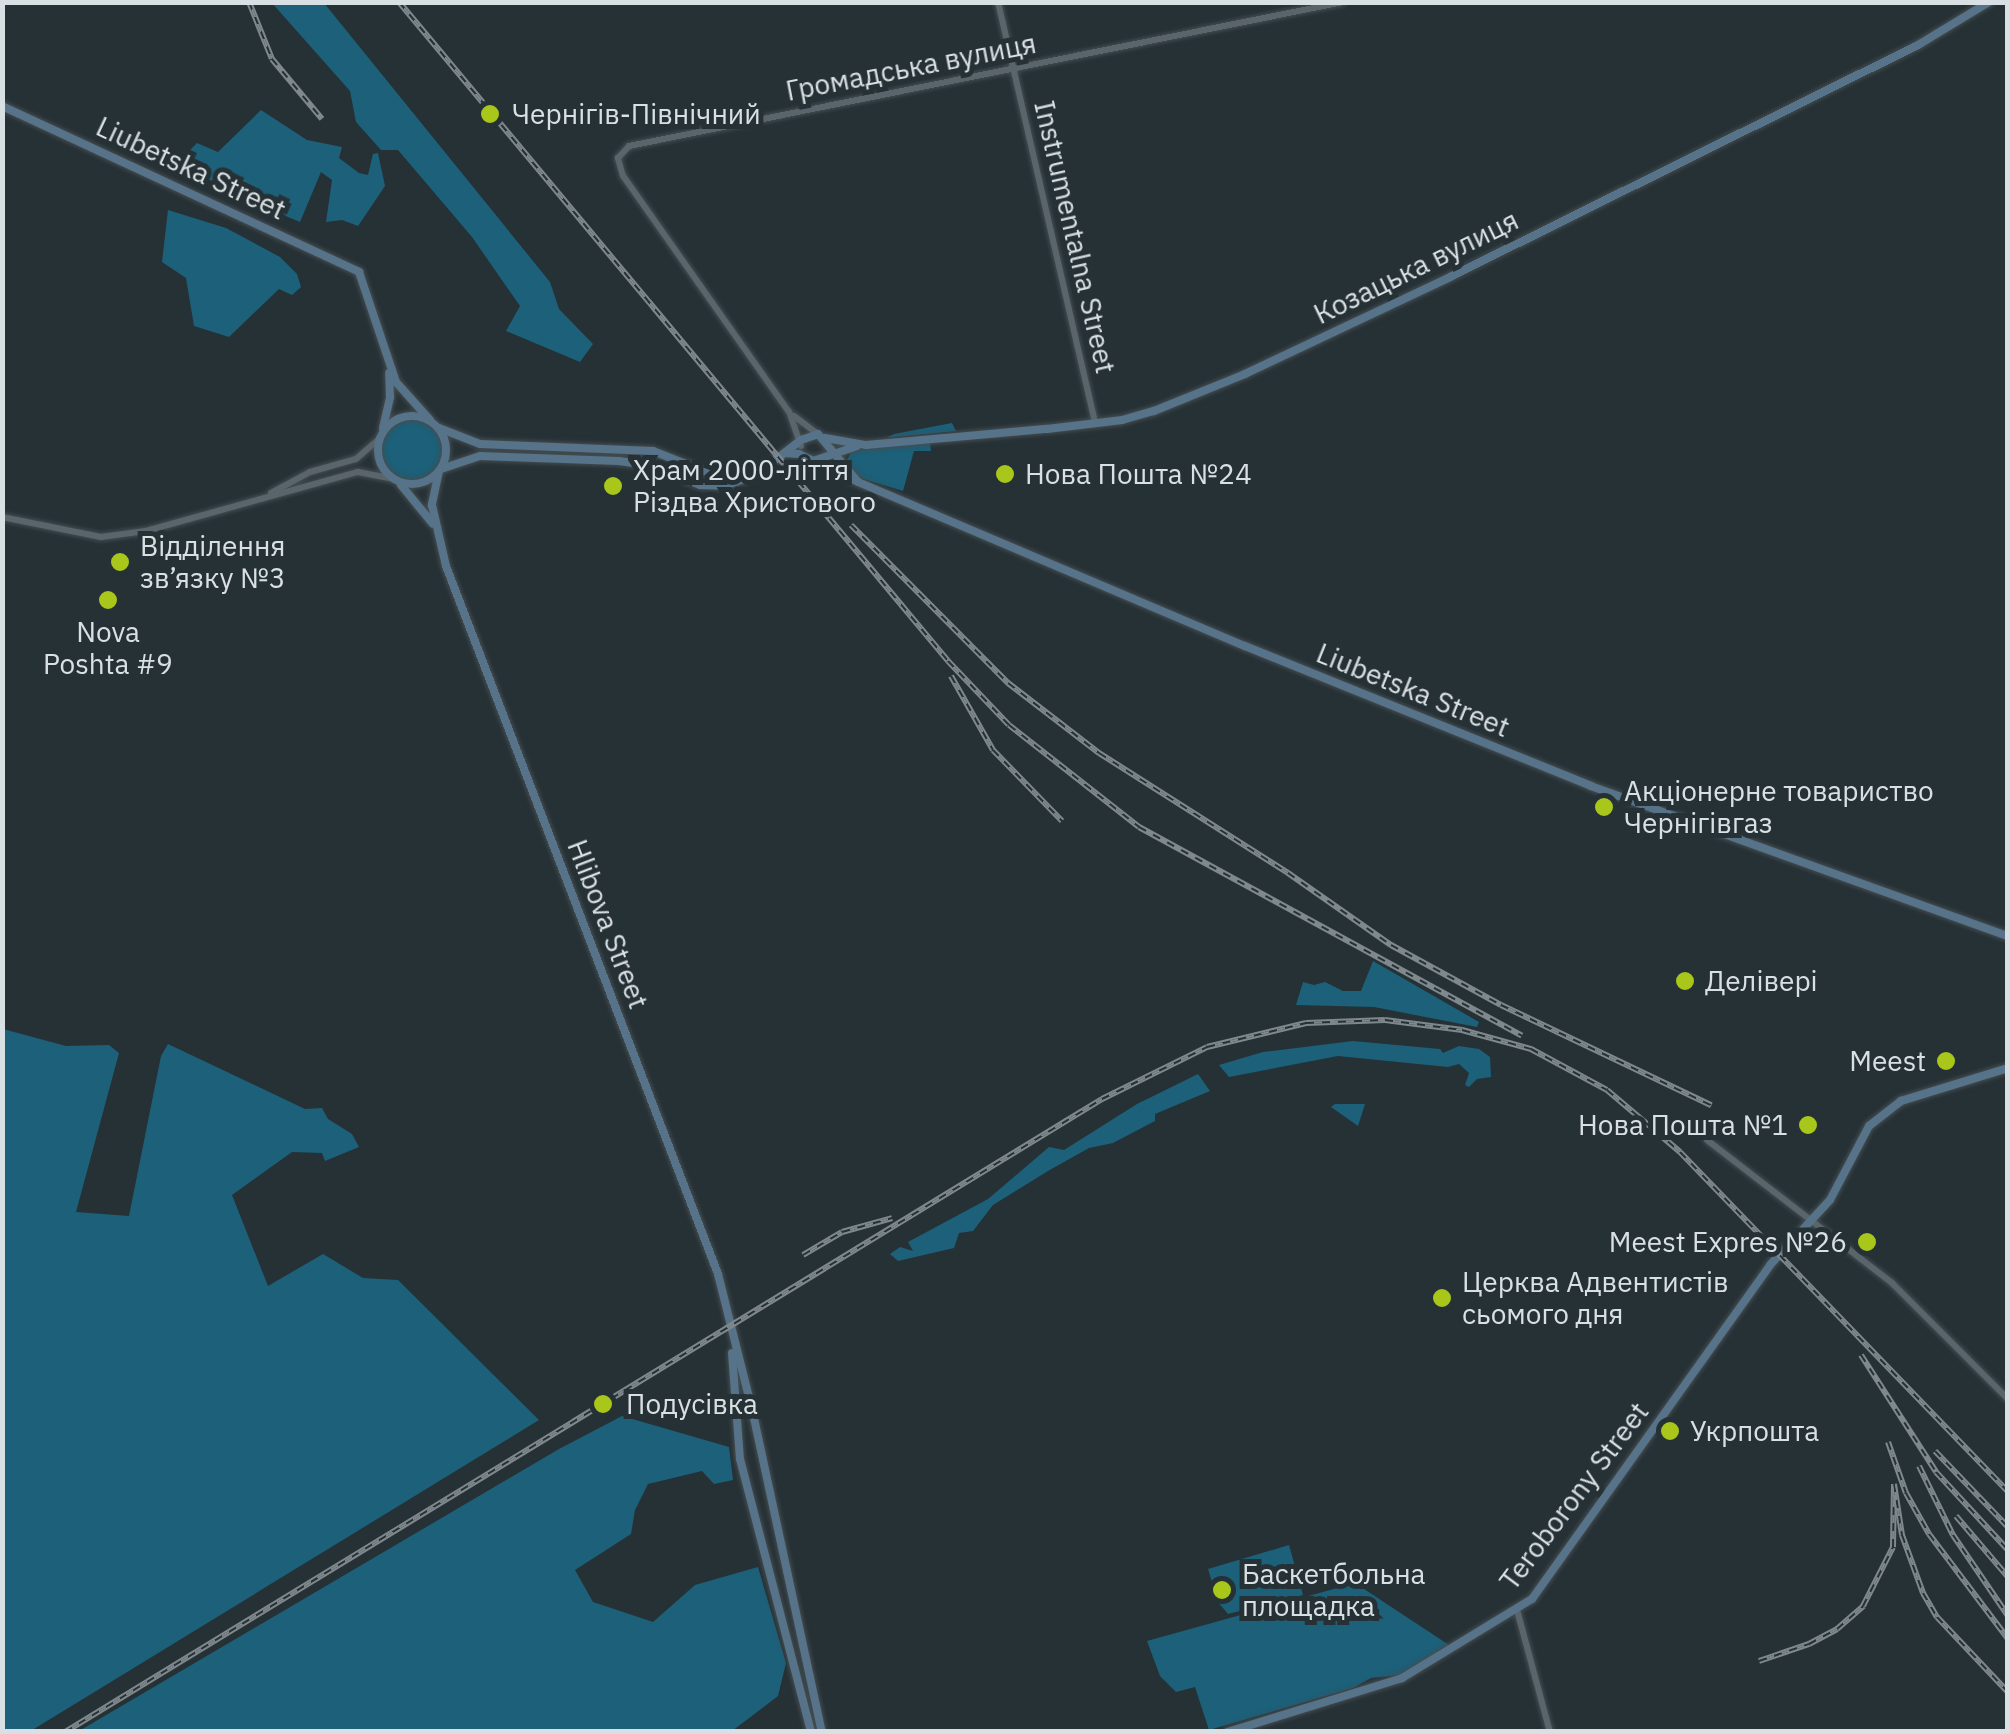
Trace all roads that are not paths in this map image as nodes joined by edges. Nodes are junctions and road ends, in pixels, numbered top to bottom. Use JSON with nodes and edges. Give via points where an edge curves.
{"nodes":[{"id":1,"x":998,"y":2,"type":"edge"},
{"id":2,"x":1343,"y":2,"type":"edge"},
{"id":3,"x":1989,"y":2,"type":"edge"},
{"id":4,"x":1013,"y":69,"type":"junction"},
{"id":5,"x":2,"y":106,"type":"edge"},
{"id":6,"x":388,"y":364,"type":"junction"},
{"id":7,"x":789,"y":412,"type":"junction"},
{"id":8,"x":430,"y":420,"type":"junction"},
{"id":9,"x":1095,"y":423,"type":"junction"},
{"id":10,"x":440,"y":428,"type":"junction"},
{"id":11,"x":380,"y":437,"type":"junction"},
{"id":12,"x":823,"y":438,"type":"junction"},
{"id":13,"x":804,"y":445,"type":"junction"},
{"id":14,"x":861,"y":445,"type":"junction"},
{"id":15,"x":851,"y":448,"type":"junction"},
{"id":16,"x":788,"y":450,"type":"junction"},
{"id":17,"x":835,"y":454,"type":"junction"},
{"id":18,"x":820,"y":460,"type":"junction"},
{"id":19,"x":774,"y":462,"type":"junction"},
{"id":20,"x":844,"y":469,"type":"junction"},
{"id":21,"x":440,"y":470,"type":"junction"},
{"id":22,"x":396,"y":480,"type":"junction"},
{"id":23,"x":858,"y":482,"type":"junction"},
{"id":24,"x":262,"y":498,"type":"junction"},
{"id":25,"x":2,"y":517,"type":"edge"},
{"id":26,"x":435,"y":528,"type":"junction"},
{"id":27,"x":2008,"y":936,"type":"edge"},
{"id":28,"x":2008,"y":1068,"type":"edge"},
{"id":29,"x":1707,"y":1140,"type":"dead end"},
{"id":30,"x":1813,"y":1219,"type":"junction"},
{"id":31,"x":731,"y":1338,"type":"junction"},
{"id":32,"x":2008,"y":1399,"type":"edge"},
{"id":33,"x":766,"y":1478,"type":"junction"},
{"id":34,"x":746,"y":1482,"type":"junction"},
{"id":35,"x":784,"y":1552,"type":"junction"},
{"id":36,"x":764,"y":1557,"type":"junction"},
{"id":37,"x":1518,"y":1610,"type":"junction"},
{"id":38,"x":811,"y":1732,"type":"edge"},
{"id":39,"x":822,"y":1732,"type":"edge"},
{"id":40,"x":1228,"y":1732,"type":"edge"},
{"id":41,"x":1550,"y":1732,"type":"edge"}],
"edges":[{"from":1,"to":4,"type":"street","name":"Instrumentalna Street"},
{"from":2,"to":4,"type":"street","name":"Громадська вулиця"},
{"from":3,"to":9,"type":"main road","name":"Козацька вулиця","via":[[1918,44],[1355,322],[1184,400]]},
{"from":4,"to":7,"type":"street","name":"Громадська вулиця","via":[[677,134],[622,151],[623,176]]},
{"from":4,"to":9,"type":"street","name":"Instrumentalna Street"},
{"from":5,"to":6,"type":"main road","name":"Liubetska Street","via":[[360,272]]},
{"from":6,"to":8,"type":"main road","via":[[401,390]]},
{"from":6,"to":11,"type":"main road","via":[[390,396]]},
{"from":7,"to":12,"type":"street"},
{"from":7,"to":13,"type":"street"},
{"from":8,"to":10,"type":"main road"},
{"from":8,"to":11,"type":"main road","via":[[402,417]]},
{"from":9,"to":14,"type":"main road","name":"Козацька вулиця"},
{"from":10,"to":19,"type":"main road","via":[[480,444],[653,451],[722,476]]},
{"from":10,"to":21,"type":"main road","via":[[447,448]]},
{"from":11,"to":22,"type":"main road","via":[[379,458]]},
{"from":11,"to":24,"type":"street","via":[[356,459],[310,472]]},
{"from":12,"to":13,"type":"main road"},
{"from":12,"to":14,"type":"main road","name":"Козацька вулиця"},
{"from":12,"to":17,"type":"main road","name":"Liubetska Street"},
{"from":12,"to":18,"type":"main road","via":[[827,454]]},
{"from":13,"to":16,"type":"main road"},
{"from":13,"to":16,"type":"main road"},
{"from":13,"to":18,"type":"main road"},
{"from":13,"to":23,"type":"main road"},
{"from":14,"to":15,"type":"main road"},
{"from":15,"to":17,"type":"main road"},
{"from":15,"to":20,"type":"main road","via":[[843,456]]},
{"from":16,"to":19,"type":"main road"},
{"from":17,"to":18,"type":"main road"},
{"from":17,"to":20,"type":"main road","name":"Liubetska Street"},
{"from":19,"to":21,"type":"main road","via":[[747,480],[709,486],[620,461],[474,456]]},
{"from":20,"to":23,"type":"main road","name":"Liubetska Street"},
{"from":21,"to":22,"type":"main road","via":[[416,484]]},
{"from":21,"to":26,"type":"main road","name":"Hlibova Street"},
{"from":22,"to":24,"type":"street","via":[[358,472]]},
{"from":22,"to":26,"type":"main road","name":"Hlibova Street"},
{"from":23,"to":27,"type":"main road","name":"Liubetska Street","via":[[1590,786]]},
{"from":24,"to":25,"type":"street","via":[[101,537]]},
{"from":26,"to":31,"type":"main road","name":"Hlibova Street","via":[[712,1256]]},
{"from":28,"to":30,"type":"main road","name":"Teroborony Street","via":[[1888,1108],[1862,1135],[1830,1200]]},
{"from":29,"to":30,"type":"street"},
{"from":30,"to":32,"type":"street","via":[[1892,1283]]},
{"from":30,"to":37,"type":"main road","name":"Teroborony Street","via":[[1782,1250],[1552,1573]]},
{"from":31,"to":33,"type":"main road"},
{"from":31,"to":34,"type":"main road"},
{"from":33,"to":34,"type":"main road"},
{"from":33,"to":35,"type":"main road"},
{"from":34,"to":36,"type":"main road"},
{"from":35,"to":36,"type":"main road"},
{"from":35,"to":39,"type":"main road"},
{"from":36,"to":38,"type":"main road"},
{"from":37,"to":40,"type":"main road","name":"Teroborony Street","via":[[1402,1678]]},
{"from":37,"to":41,"type":"street"}]}
